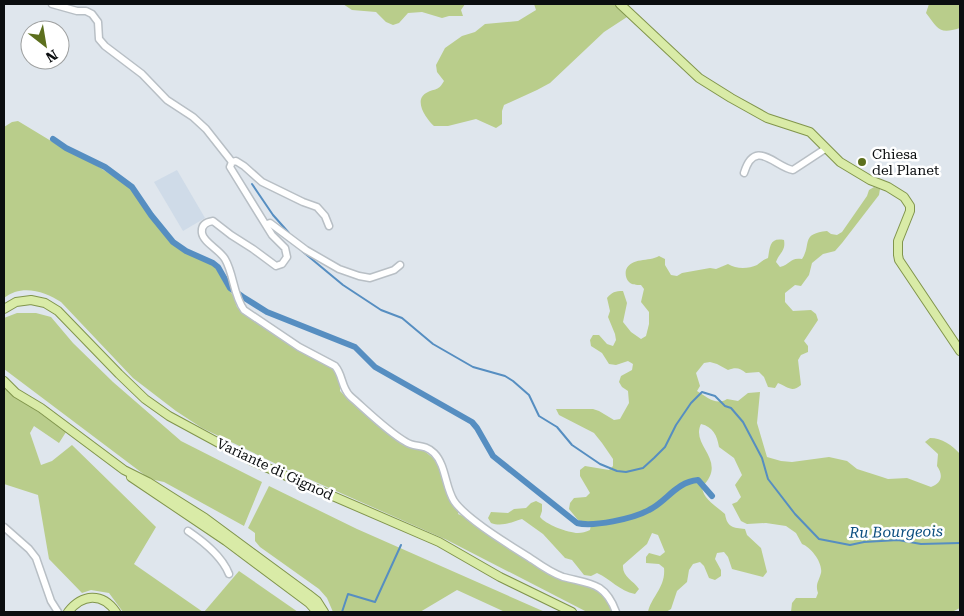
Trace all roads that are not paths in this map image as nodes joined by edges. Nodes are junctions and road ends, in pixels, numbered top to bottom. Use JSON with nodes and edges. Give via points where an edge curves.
{"nodes":[{"id":1,"x":52,"y":4,"type":"edge"},
{"id":2,"x":620,"y":4,"type":"edge"},
{"id":3,"x":825,"y":149,"type":"junction"},
{"id":4,"x":232,"y":162,"type":"junction"},
{"id":5,"x":744,"y":173,"type":"dead end"},
{"id":6,"x":267,"y":224,"type":"junction"},
{"id":7,"x":329,"y":226,"type":"dead end"},
{"id":8,"x":400,"y":265,"type":"dead end"},
{"id":9,"x":4,"y":309,"type":"edge"},
{"id":10,"x":960,"y":351,"type":"edge"},
{"id":11,"x":4,"y":380,"type":"edge"},
{"id":12,"x":124,"y":470,"type":"junction"},
{"id":13,"x":4,"y":527,"type":"edge"},
{"id":14,"x":188,"y":531,"type":"dead end"},
{"id":15,"x":229,"y":574,"type":"dead end"},
{"id":16,"x":58,"y":612,"type":"edge"},
{"id":17,"x":68,"y":612,"type":"edge"},
{"id":18,"x":116,"y":612,"type":"edge"},
{"id":19,"x":317,"y":612,"type":"edge"},
{"id":20,"x":324,"y":612,"type":"edge"},
{"id":21,"x":572,"y":612,"type":"edge"},
{"id":22,"x":616,"y":612,"type":"edge"}],
"edges":[{"from":1,"to":4,"type":"street","via":[[92,14],[98,22],[98,39],[142,74],[167,100],[193,117]]},
{"from":2,"to":3,"type":"main road","via":[[699,78],[767,118],[810,132]]},
{"from":3,"to":5,"type":"street","via":[[793,170],[766,155],[759,155],[747,165]]},
{"from":3,"to":10,"type":"main road","via":[[840,162],[907,200],[910,211],[898,241],[899,260]]},
{"from":4,"to":6,"type":"street","via":[[230,167]]},
{"from":4,"to":7,"type":"street","via":[[239,162],[274,190],[317,207]]},
{"from":6,"to":8,"type":"street","via":[[270,223],[310,253],[359,276],[370,278]]},
{"from":6,"to":22,"type":"street","via":[[285,248],[287,257],[276,266],[213,221],[202,227],[206,241],[226,260],[239,303],[248,313],[299,347],[335,366],[345,391],[400,438],[408,444],[432,450],[454,502],[460,508],[549,571],[597,586],[606,592]]},
{"from":9,"to":21,"type":"main road","name":"Variante di Gignod","via":[[16,302],[45,303],[58,311],[145,398],[169,416],[254,462],[439,542],[500,577]]},
{"from":11,"to":12,"type":"main road","via":[[16,393]]},
{"from":12,"to":19,"type":"main road","via":[[233,546]]},
{"from":12,"to":20,"type":"main road","via":[[205,518],[308,594]]},
{"from":13,"to":16,"type":"street","via":[[36,558]]},
{"from":14,"to":15,"type":"street","via":[[225,563]]},
{"from":17,"to":18,"type":"main road","via":[[79,601],[94,597]]}]}
